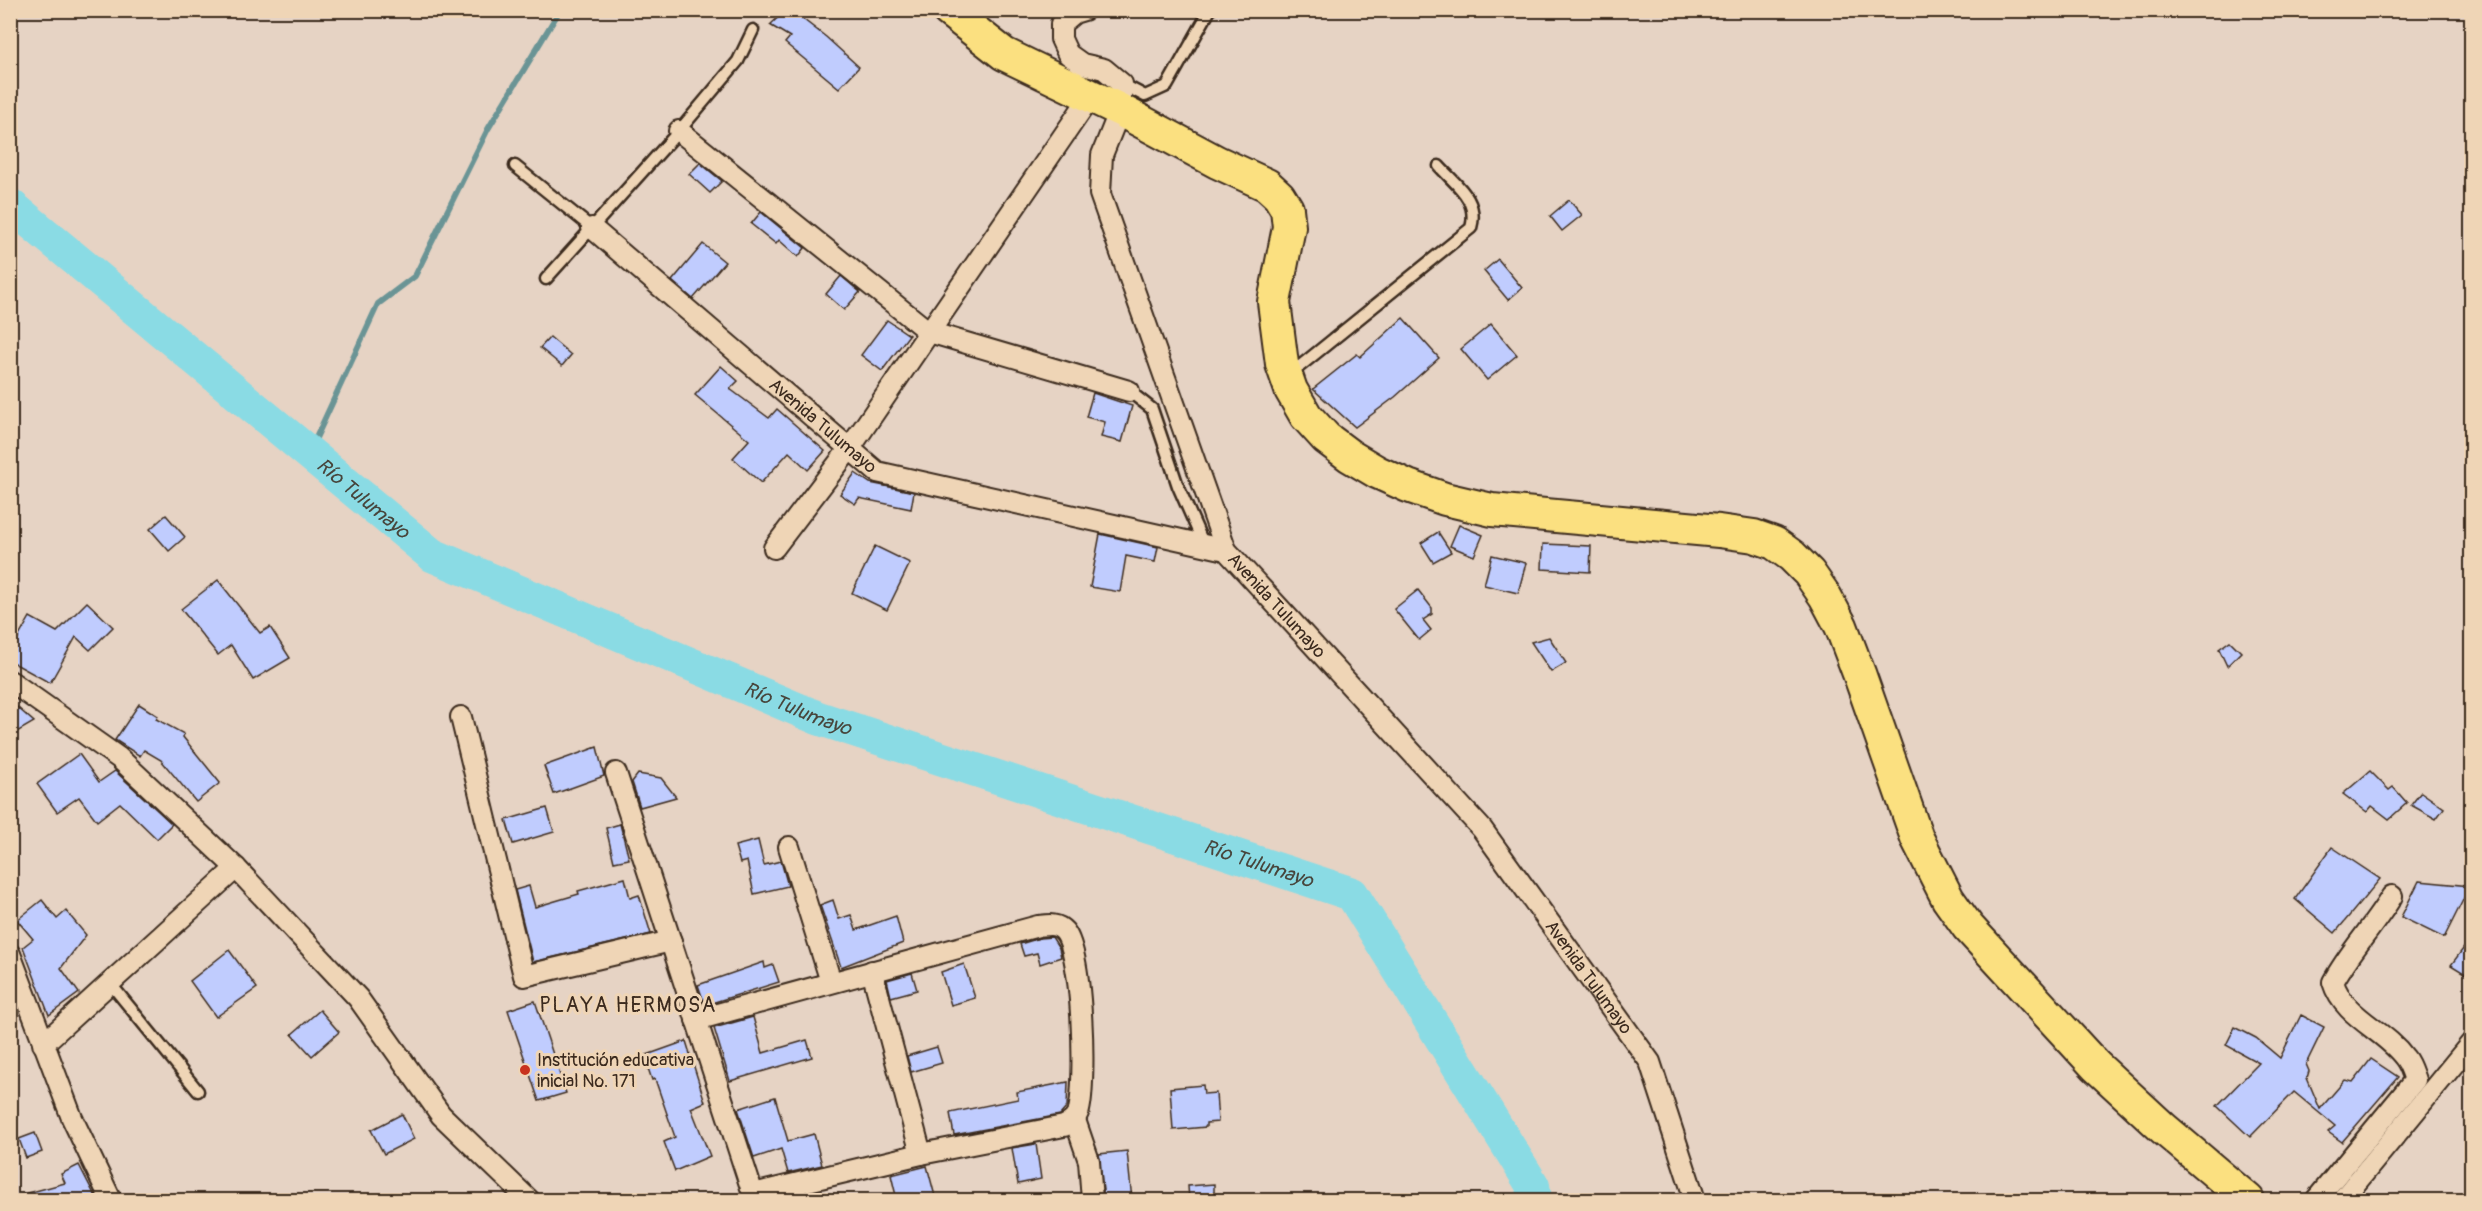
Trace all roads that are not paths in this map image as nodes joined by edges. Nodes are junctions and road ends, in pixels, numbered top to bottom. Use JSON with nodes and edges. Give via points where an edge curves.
{"nodes":[{"id":1,"x":948,"y":10,"type":"edge"},
{"id":2,"x":1084,"y":10,"type":"edge"},
{"id":3,"x":1210,"y":10,"type":"edge"},
{"id":4,"x":753,"y":30,"type":"dead end"},
{"id":5,"x":1090,"y":97,"type":"junction"},
{"id":6,"x":1121,"y":97,"type":"junction"},
{"id":7,"x":679,"y":132,"type":"junction"},
{"id":8,"x":515,"y":166,"type":"dead end"},
{"id":9,"x":1439,"y":166,"type":"dead end"},
{"id":10,"x":592,"y":228,"type":"junction"},
{"id":11,"x":546,"y":279,"type":"dead end"},
{"id":12,"x":930,"y":332,"type":"junction"},
{"id":13,"x":1286,"y":377,"type":"junction"},
{"id":14,"x":1129,"y":391,"type":"joint"},
{"id":15,"x":850,"y":448,"type":"junction"},
{"id":16,"x":1204,"y":546,"type":"junction"},
{"id":17,"x":774,"y":548,"type":"dead end"},
{"id":18,"x":1226,"y":550,"type":"junction"},
{"id":19,"x":10,"y":681,"type":"edge"},
{"id":20,"x":460,"y":717,"type":"dead end"},
{"id":21,"x":616,"y":773,"type":"dead end"},
{"id":22,"x":789,"y":847,"type":"dead end"},
{"id":23,"x":236,"y":868,"type":"junction"},
{"id":24,"x":2392,"y":896,"type":"dead end"},
{"id":25,"x":671,"y":941,"type":"junction"},
{"id":26,"x":10,"y":954,"type":"edge"},
{"id":27,"x":872,"y":971,"type":"junction"},
{"id":28,"x":831,"y":982,"type":"junction"},
{"id":29,"x":110,"y":983,"type":"junction"},
{"id":30,"x":696,"y":1020,"type":"junction"},
{"id":31,"x":2472,"y":1042,"type":"edge"},
{"id":32,"x":43,"y":1044,"type":"junction"},
{"id":33,"x":198,"y":1091,"type":"dead end"},
{"id":34,"x":1075,"y":1120,"type":"junction"},
{"id":35,"x":921,"y":1154,"type":"junction"},
{"id":36,"x":754,"y":1197,"type":"edge"},
{"id":37,"x":111,"y":1200,"type":"edge"},
{"id":38,"x":529,"y":1200,"type":"edge"},
{"id":39,"x":1092,"y":1200,"type":"edge"},
{"id":40,"x":1695,"y":1200,"type":"edge"},
{"id":41,"x":2248,"y":1200,"type":"edge"},
{"id":42,"x":2316,"y":1200,"type":"edge"},
{"id":43,"x":2342,"y":1200,"type":"edge"}],
"edges":[{"from":1,"to":5,"type":"main road","via":[[1004,54]]},
{"from":2,"to":6,"type":"street","via":[[1061,24],[1061,39],[1068,54],[1082,64],[1104,69]]},
{"from":3,"to":6,"type":"lane","via":[[1167,86],[1145,96]]},
{"from":4,"to":7,"type":"lane","via":[[738,61]]},
{"from":5,"to":6,"type":"main road"},
{"from":5,"to":12,"type":"street"},
{"from":6,"to":13,"type":"main road","via":[[1217,162],[1267,185],[1287,209],[1289,227],[1274,302]]},
{"from":6,"to":18,"type":"street","via":[[1102,155],[1100,194]]},
{"from":7,"to":10,"type":"lane"},
{"from":7,"to":12,"type":"street"},
{"from":8,"to":10,"type":"lane"},
{"from":9,"to":13,"type":"lane","via":[[1470,200],[1475,215],[1471,228]]},
{"from":10,"to":11,"type":"lane"},
{"from":10,"to":15,"type":"street","name":"Avenida Tulumayo"},
{"from":12,"to":14,"type":"street"},
{"from":12,"to":15,"type":"street"},
{"from":13,"to":41,"type":"main road","via":[[1306,416],[1326,438],[1377,472],[1408,486],[1492,510],[1754,536],[1774,543],[1792,556],[1825,596],[1841,626],[1917,838],[1948,899],[1968,927],[2096,1066]]},
{"from":14,"to":16,"type":"lane","via":[[1152,409]]},
{"from":15,"to":16,"type":"street","name":"Avenida Tulumayo","via":[[877,472]]},
{"from":15,"to":17,"type":"street"},
{"from":16,"to":18,"type":"street","name":"Avenida Tulumayo"},
{"from":18,"to":40,"type":"street","name":"Avenida Tulumayo","via":[[1489,839],[1650,1062]]},
{"from":19,"to":23,"type":"street","via":[[119,758]]},
{"from":20,"to":25,"type":"street","via":[[524,976]]},
{"from":21,"to":25,"type":"street"},
{"from":22,"to":28,"type":"street"},
{"from":23,"to":29,"type":"street"},
{"from":23,"to":38,"type":"street","via":[[358,998],[441,1115]]},
{"from":24,"to":42,"type":"street","via":[[2333,982],[2347,1007],[2405,1058],[2415,1080]]},
{"from":25,"to":30,"type":"street"},
{"from":26,"to":32,"type":"street"},
{"from":27,"to":28,"type":"street"},
{"from":27,"to":34,"type":"street","via":[[1038,926],[1056,925],[1071,943],[1081,996],[1082,1069]]},
{"from":27,"to":35,"type":"street"},
{"from":28,"to":30,"type":"street"},
{"from":29,"to":32,"type":"street"},
{"from":29,"to":33,"type":"lane"},
{"from":30,"to":36,"type":"street"},
{"from":31,"to":43,"type":"street"},
{"from":32,"to":37,"type":"street"},
{"from":34,"to":35,"type":"street","via":[[1064,1126]]},
{"from":34,"to":39,"type":"street","via":[[1089,1161]]},
{"from":35,"to":36,"type":"street"}]}
